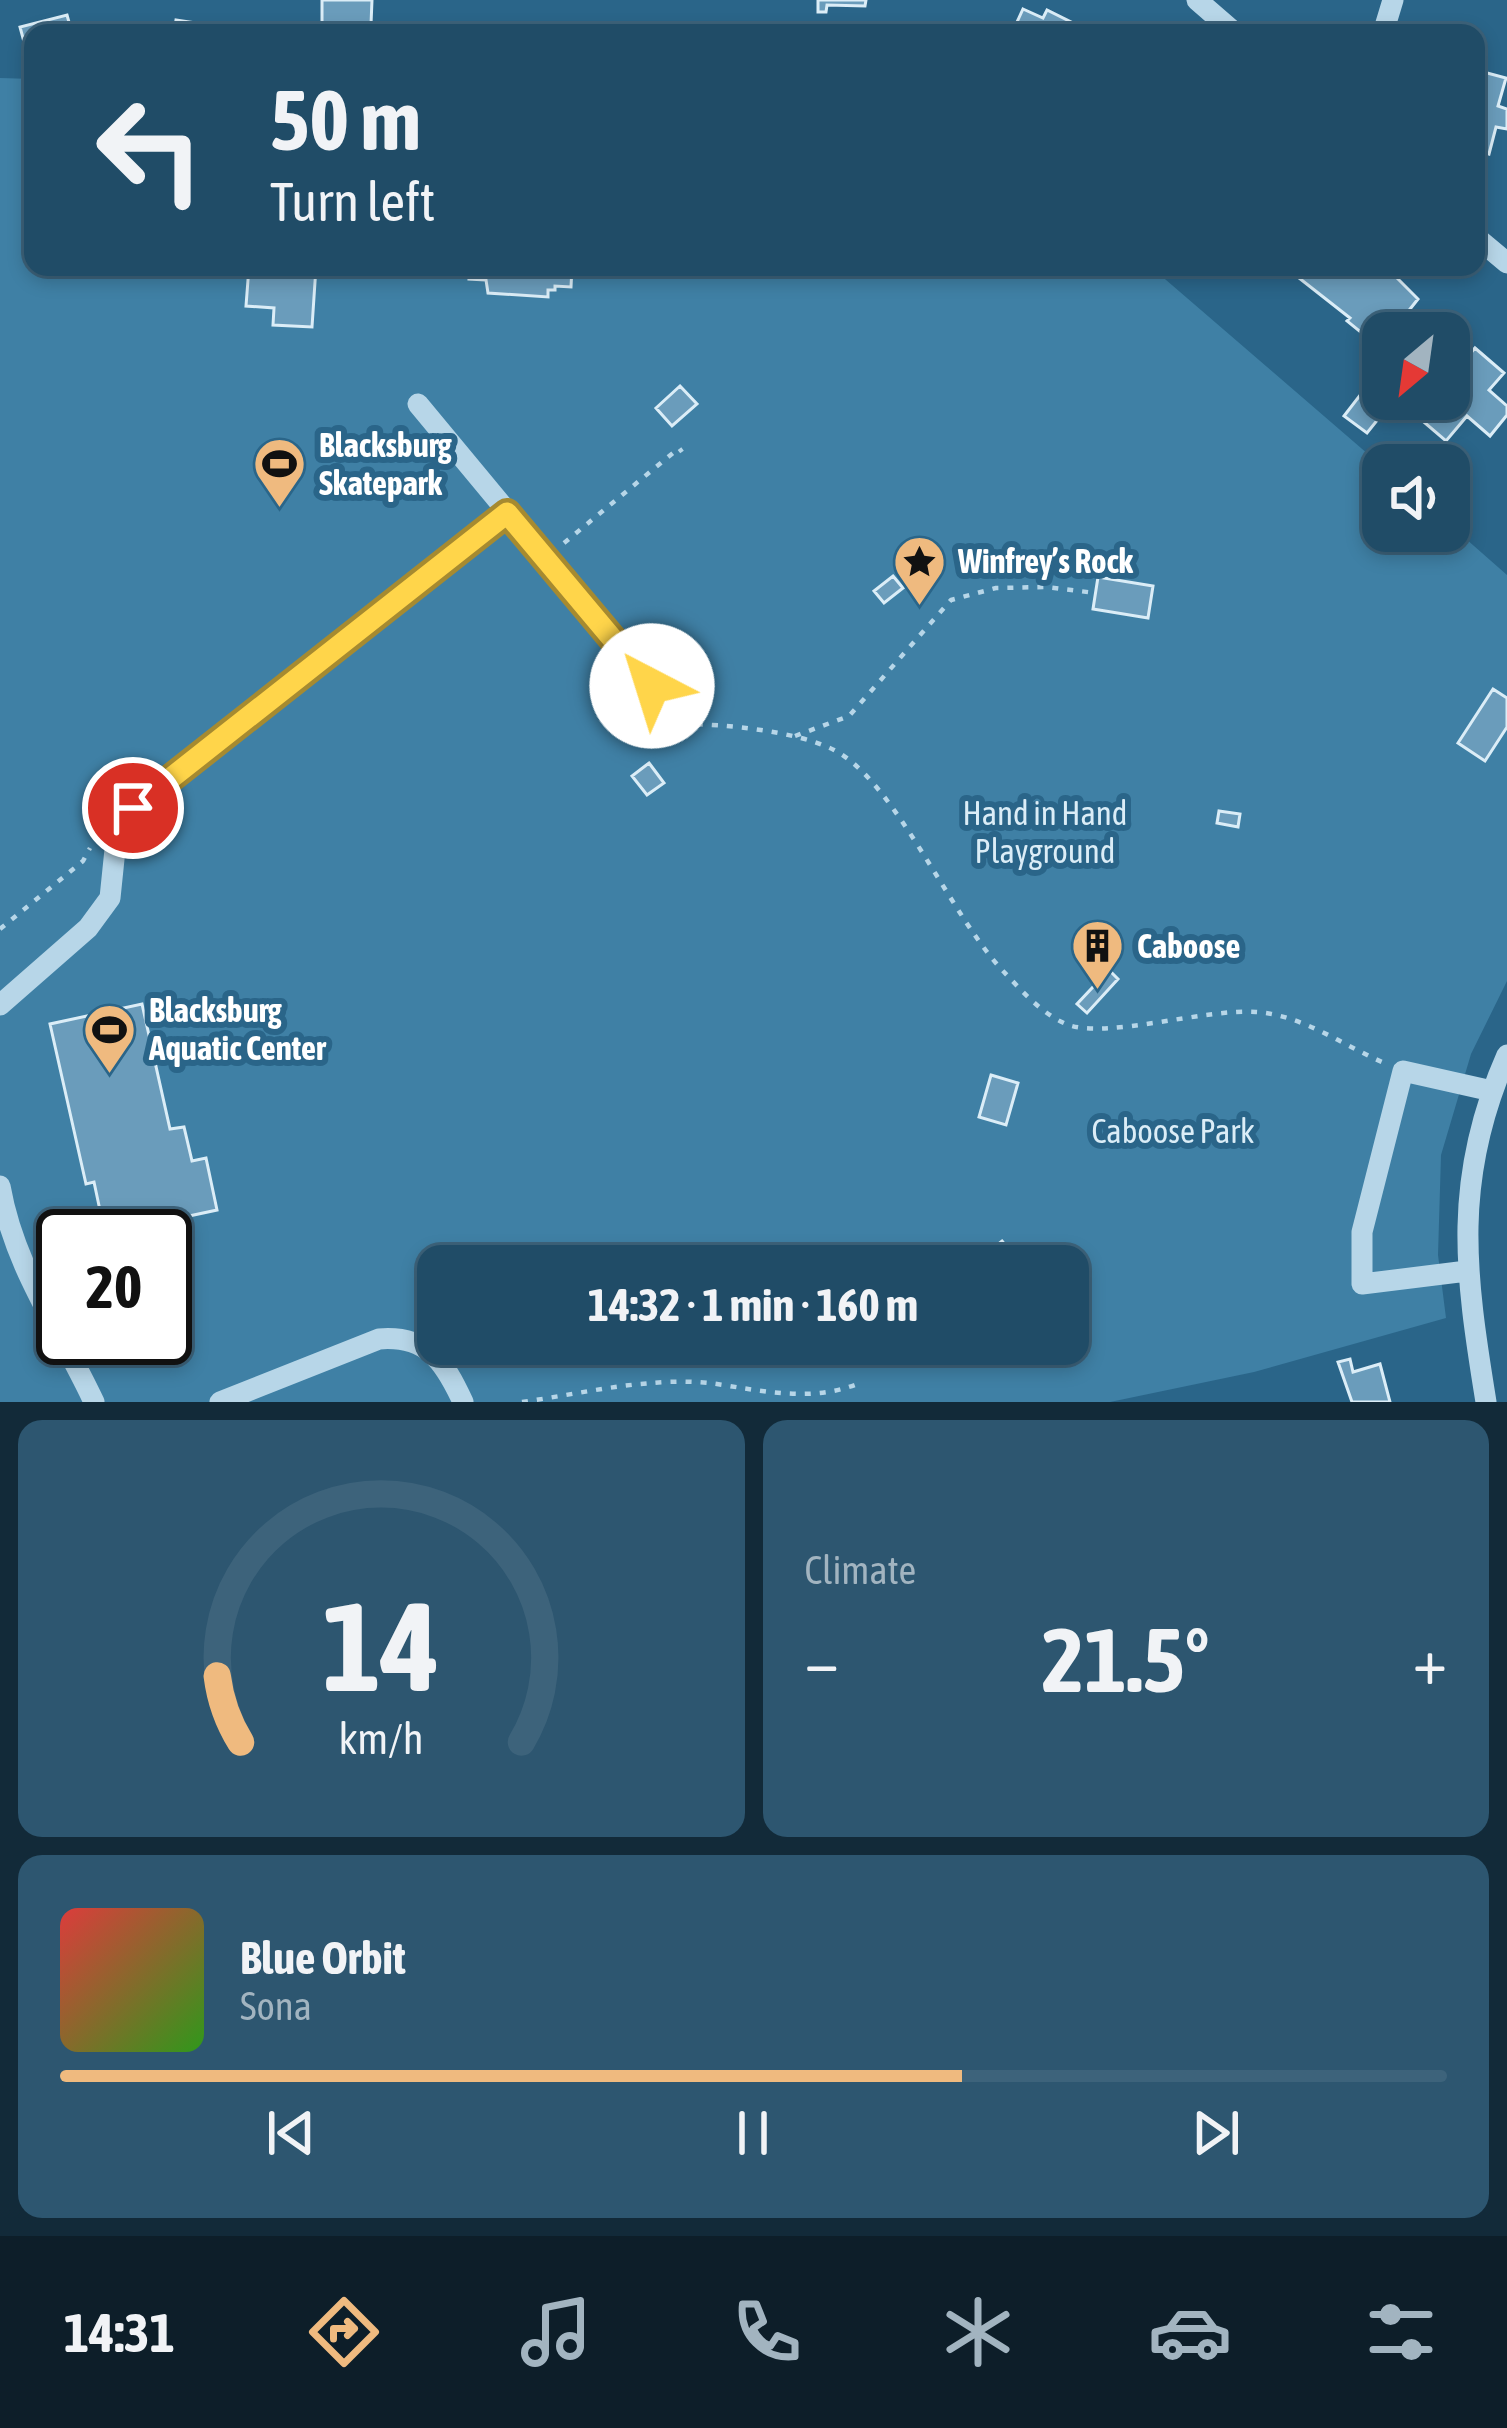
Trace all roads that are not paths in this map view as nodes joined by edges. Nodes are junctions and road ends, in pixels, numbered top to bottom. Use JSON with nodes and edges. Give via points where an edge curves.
{"nodes":[{"id":1,"x":1197,"y":0,"type":"edge"},
{"id":2,"x":1225,"y":24,"type":"edge"},
{"id":3,"x":418,"y":404,"type":"dead end"},
{"id":4,"x":507,"y":513,"type":"junction"},
{"id":5,"x":652,"y":686,"type":"dead end"},
{"id":6,"x":0,"y":1005,"type":"edge"},
{"id":7,"x":1507,"y":1055,"type":"edge"},
{"id":8,"x":1492,"y":1091,"type":"junction"},
{"id":9,"x":0,"y":1186,"type":"edge"},
{"id":10,"x":1467,"y":1271,"type":"junction"},
{"id":11,"x":94,"y":1402,"type":"edge"},
{"id":12,"x":220,"y":1402,"type":"edge"},
{"id":13,"x":463,"y":1402,"type":"edge"},
{"id":14,"x":1486,"y":1402,"type":"edge"}],
"edges":[{"from":1,"to":2,"type":"street"},
{"from":3,"to":4,"type":"street"},
{"from":4,"to":5,"type":"street"},
{"from":4,"to":6,"type":"street","via":[[133,808],[117,830],[110,898],[88,928]]},
{"from":7,"to":8,"type":"street"},
{"from":8,"to":10,"type":"street","via":[[1467,1200]]},
{"from":8,"to":10,"type":"street","via":[[1402,1071],[1362,1232],[1362,1284]]},
{"from":9,"to":11,"type":"street","via":[[29,1281]]},
{"from":10,"to":14,"type":"street"},
{"from":12,"to":13,"type":"street","via":[[402,1337],[445,1367]]}]}
